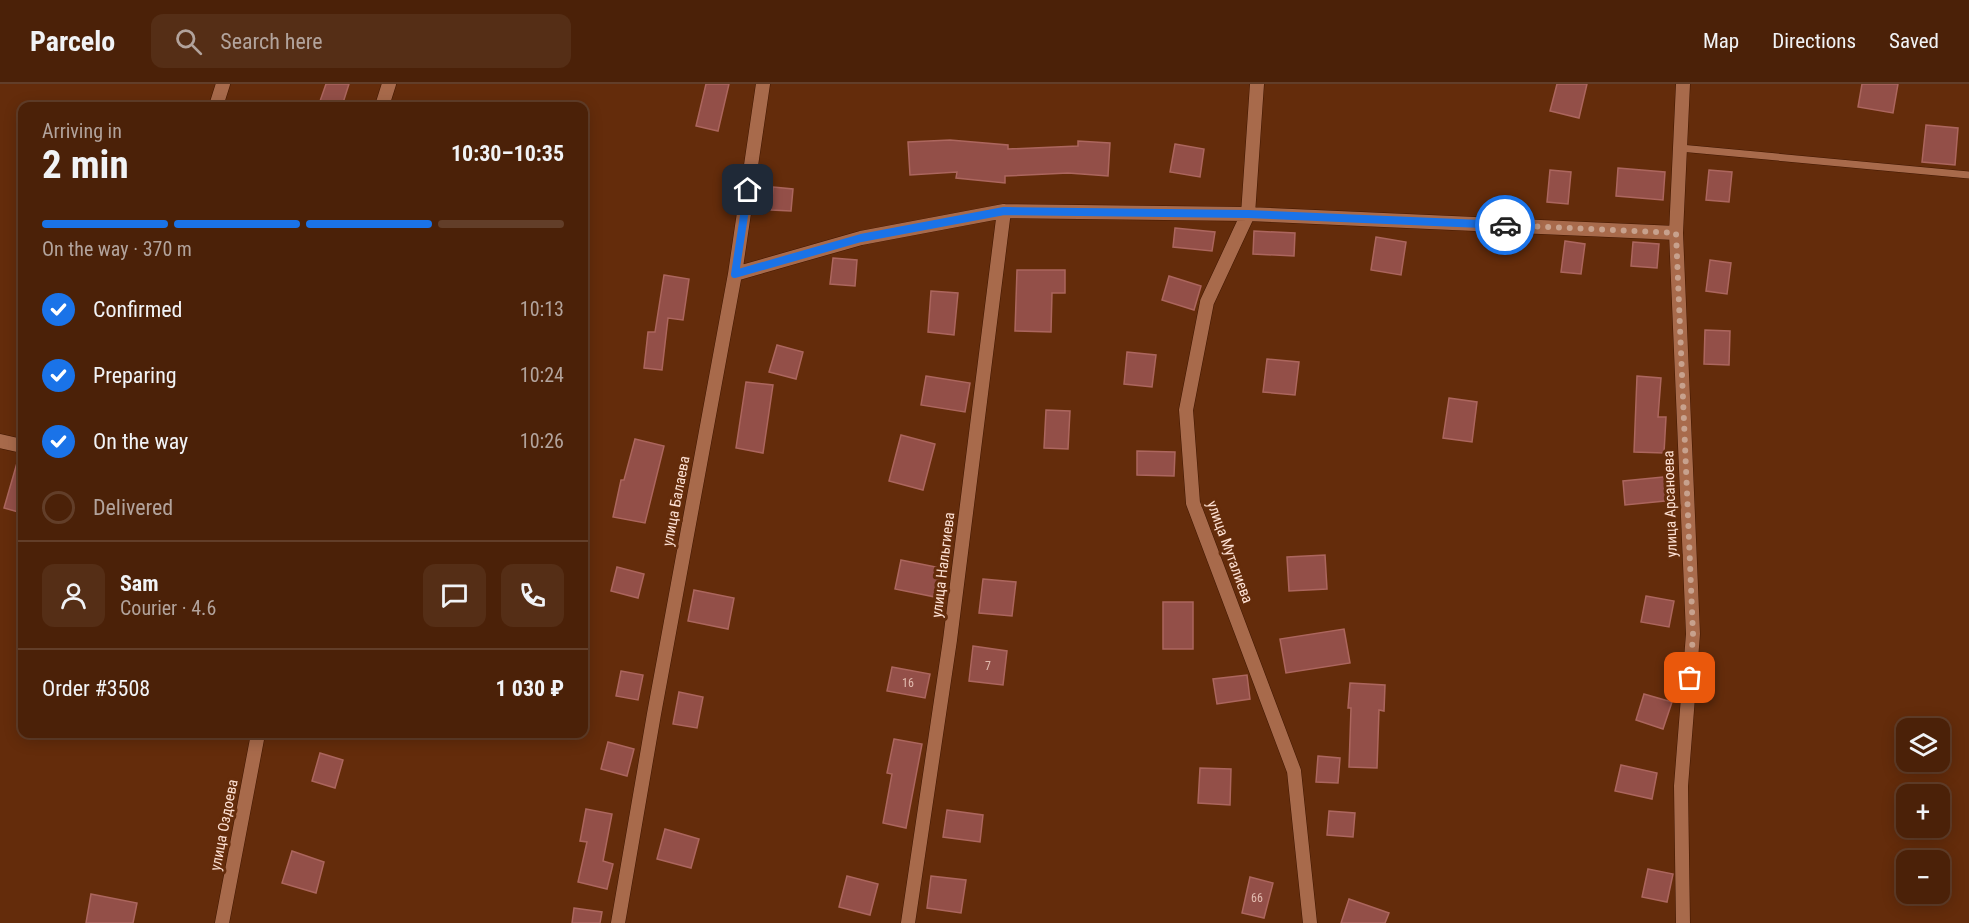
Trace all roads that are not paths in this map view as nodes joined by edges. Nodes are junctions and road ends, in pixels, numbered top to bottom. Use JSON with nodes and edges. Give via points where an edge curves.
{"nodes":[{"id":1,"x":223,"y":84,"type":"edge"},
{"id":2,"x":389,"y":84,"type":"edge"},
{"id":3,"x":763,"y":84,"type":"edge"},
{"id":4,"x":1257,"y":84,"type":"edge"},
{"id":5,"x":1683,"y":84,"type":"edge"},
{"id":6,"x":217,"y":102,"type":"edge"},
{"id":7,"x":383,"y":102,"type":"edge"},
{"id":8,"x":1680,"y":148,"type":"junction"},
{"id":9,"x":1969,"y":175,"type":"edge"},
{"id":10,"x":1004,"y":211,"type":"junction"},
{"id":11,"x":1248,"y":214,"type":"junction"},
{"id":12,"x":1676,"y":233,"type":"junction"},
{"id":13,"x":735,"y":274,"type":"junction"},
{"id":14,"x":0,"y":441,"type":"edge"},
{"id":15,"x":18,"y":445,"type":"edge"},
{"id":16,"x":257,"y":738,"type":"edge"},
{"id":17,"x":222,"y":923,"type":"edge"},
{"id":18,"x":618,"y":923,"type":"edge"},
{"id":19,"x":908,"y":923,"type":"edge"},
{"id":20,"x":1310,"y":923,"type":"edge"},
{"id":21,"x":1683,"y":923,"type":"edge"}],
"edges":[{"from":1,"to":6,"type":"street"},
{"from":2,"to":7,"type":"street"},
{"from":3,"to":13,"type":"street","name":"улица Балаева"},
{"from":4,"to":11,"type":"street","name":"улица Муталиева"},
{"from":5,"to":8,"type":"street","name":"улица Арсаноева"},
{"from":8,"to":9,"type":"lane"},
{"from":8,"to":12,"type":"street","name":"улица Арсаноева"},
{"from":10,"to":11,"type":"street"},
{"from":10,"to":13,"type":"street","via":[[861,238]]},
{"from":10,"to":19,"type":"street","name":"улица Нальгиева","via":[[950,640]]},
{"from":11,"to":12,"type":"street"},
{"from":11,"to":20,"type":"street","name":"улица Муталиева","via":[[1207,302],[1186,410],[1193,503],[1294,771]]},
{"from":12,"to":21,"type":"street","name":"улица Арсаноева","via":[[1693,634],[1681,786]]},
{"from":13,"to":18,"type":"street","name":"улица Балаева"},
{"from":14,"to":15,"type":"street"},
{"from":16,"to":17,"type":"street","name":"улица Оздоева"}]}
